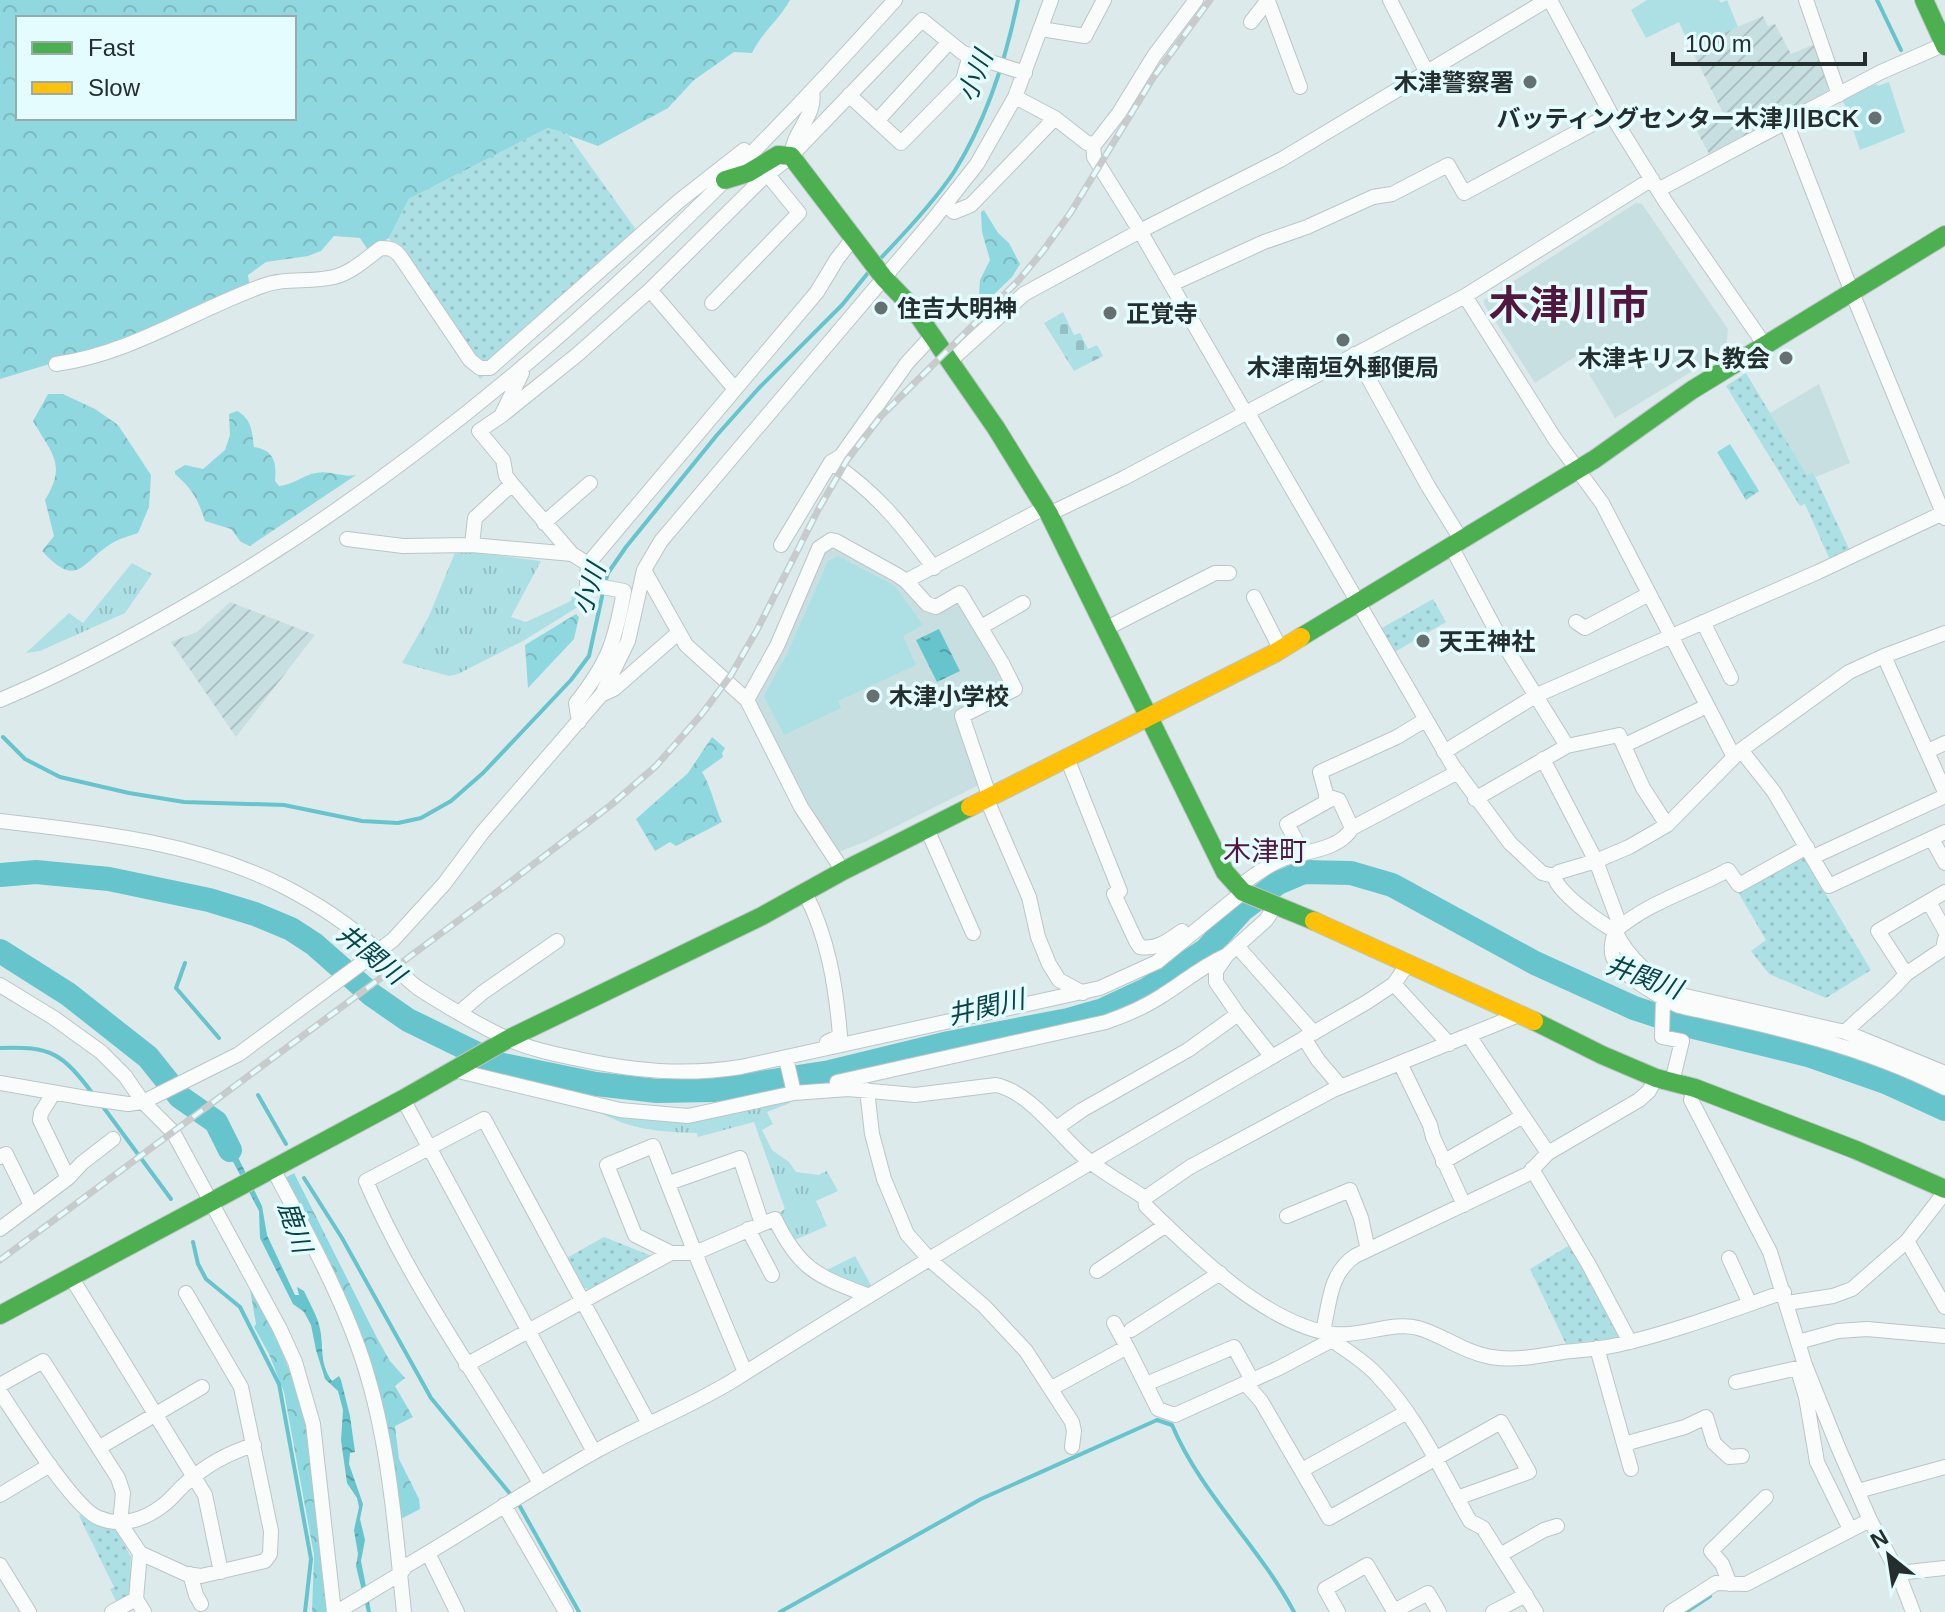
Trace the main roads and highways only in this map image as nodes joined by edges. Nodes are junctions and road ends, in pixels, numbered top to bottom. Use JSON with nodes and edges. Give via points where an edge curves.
{"nodes":[{"id":1,"x":1924,"y":0,"type":"edge"},
{"id":2,"x":1945,"y":45,"type":"edge"},
{"id":3,"x":725,"y":180,"type":"road end"},
{"id":4,"x":1945,"y":235,"type":"edge"},
{"id":5,"x":1149,"y":717,"type":"junction"},
{"id":6,"x":1945,"y":1190,"type":"edge"},
{"id":7,"x":0,"y":1315,"type":"edge"}],
"edges":[{"from":1,"to":2,"type":"main road"},
{"from":3,"to":5,"type":"main road","via":[[778,155],[791,156],[913,308],[1047,511]]},
{"from":4,"to":5,"type":"main road","via":[[1764,344],[1578,469],[1360,604]]},
{"from":5,"to":6,"type":"main road","via":[[1225,872],[1243,890],[1602,1055],[1856,1150]]},
{"from":5,"to":7,"type":"main road","via":[[505,1041]]}]}
